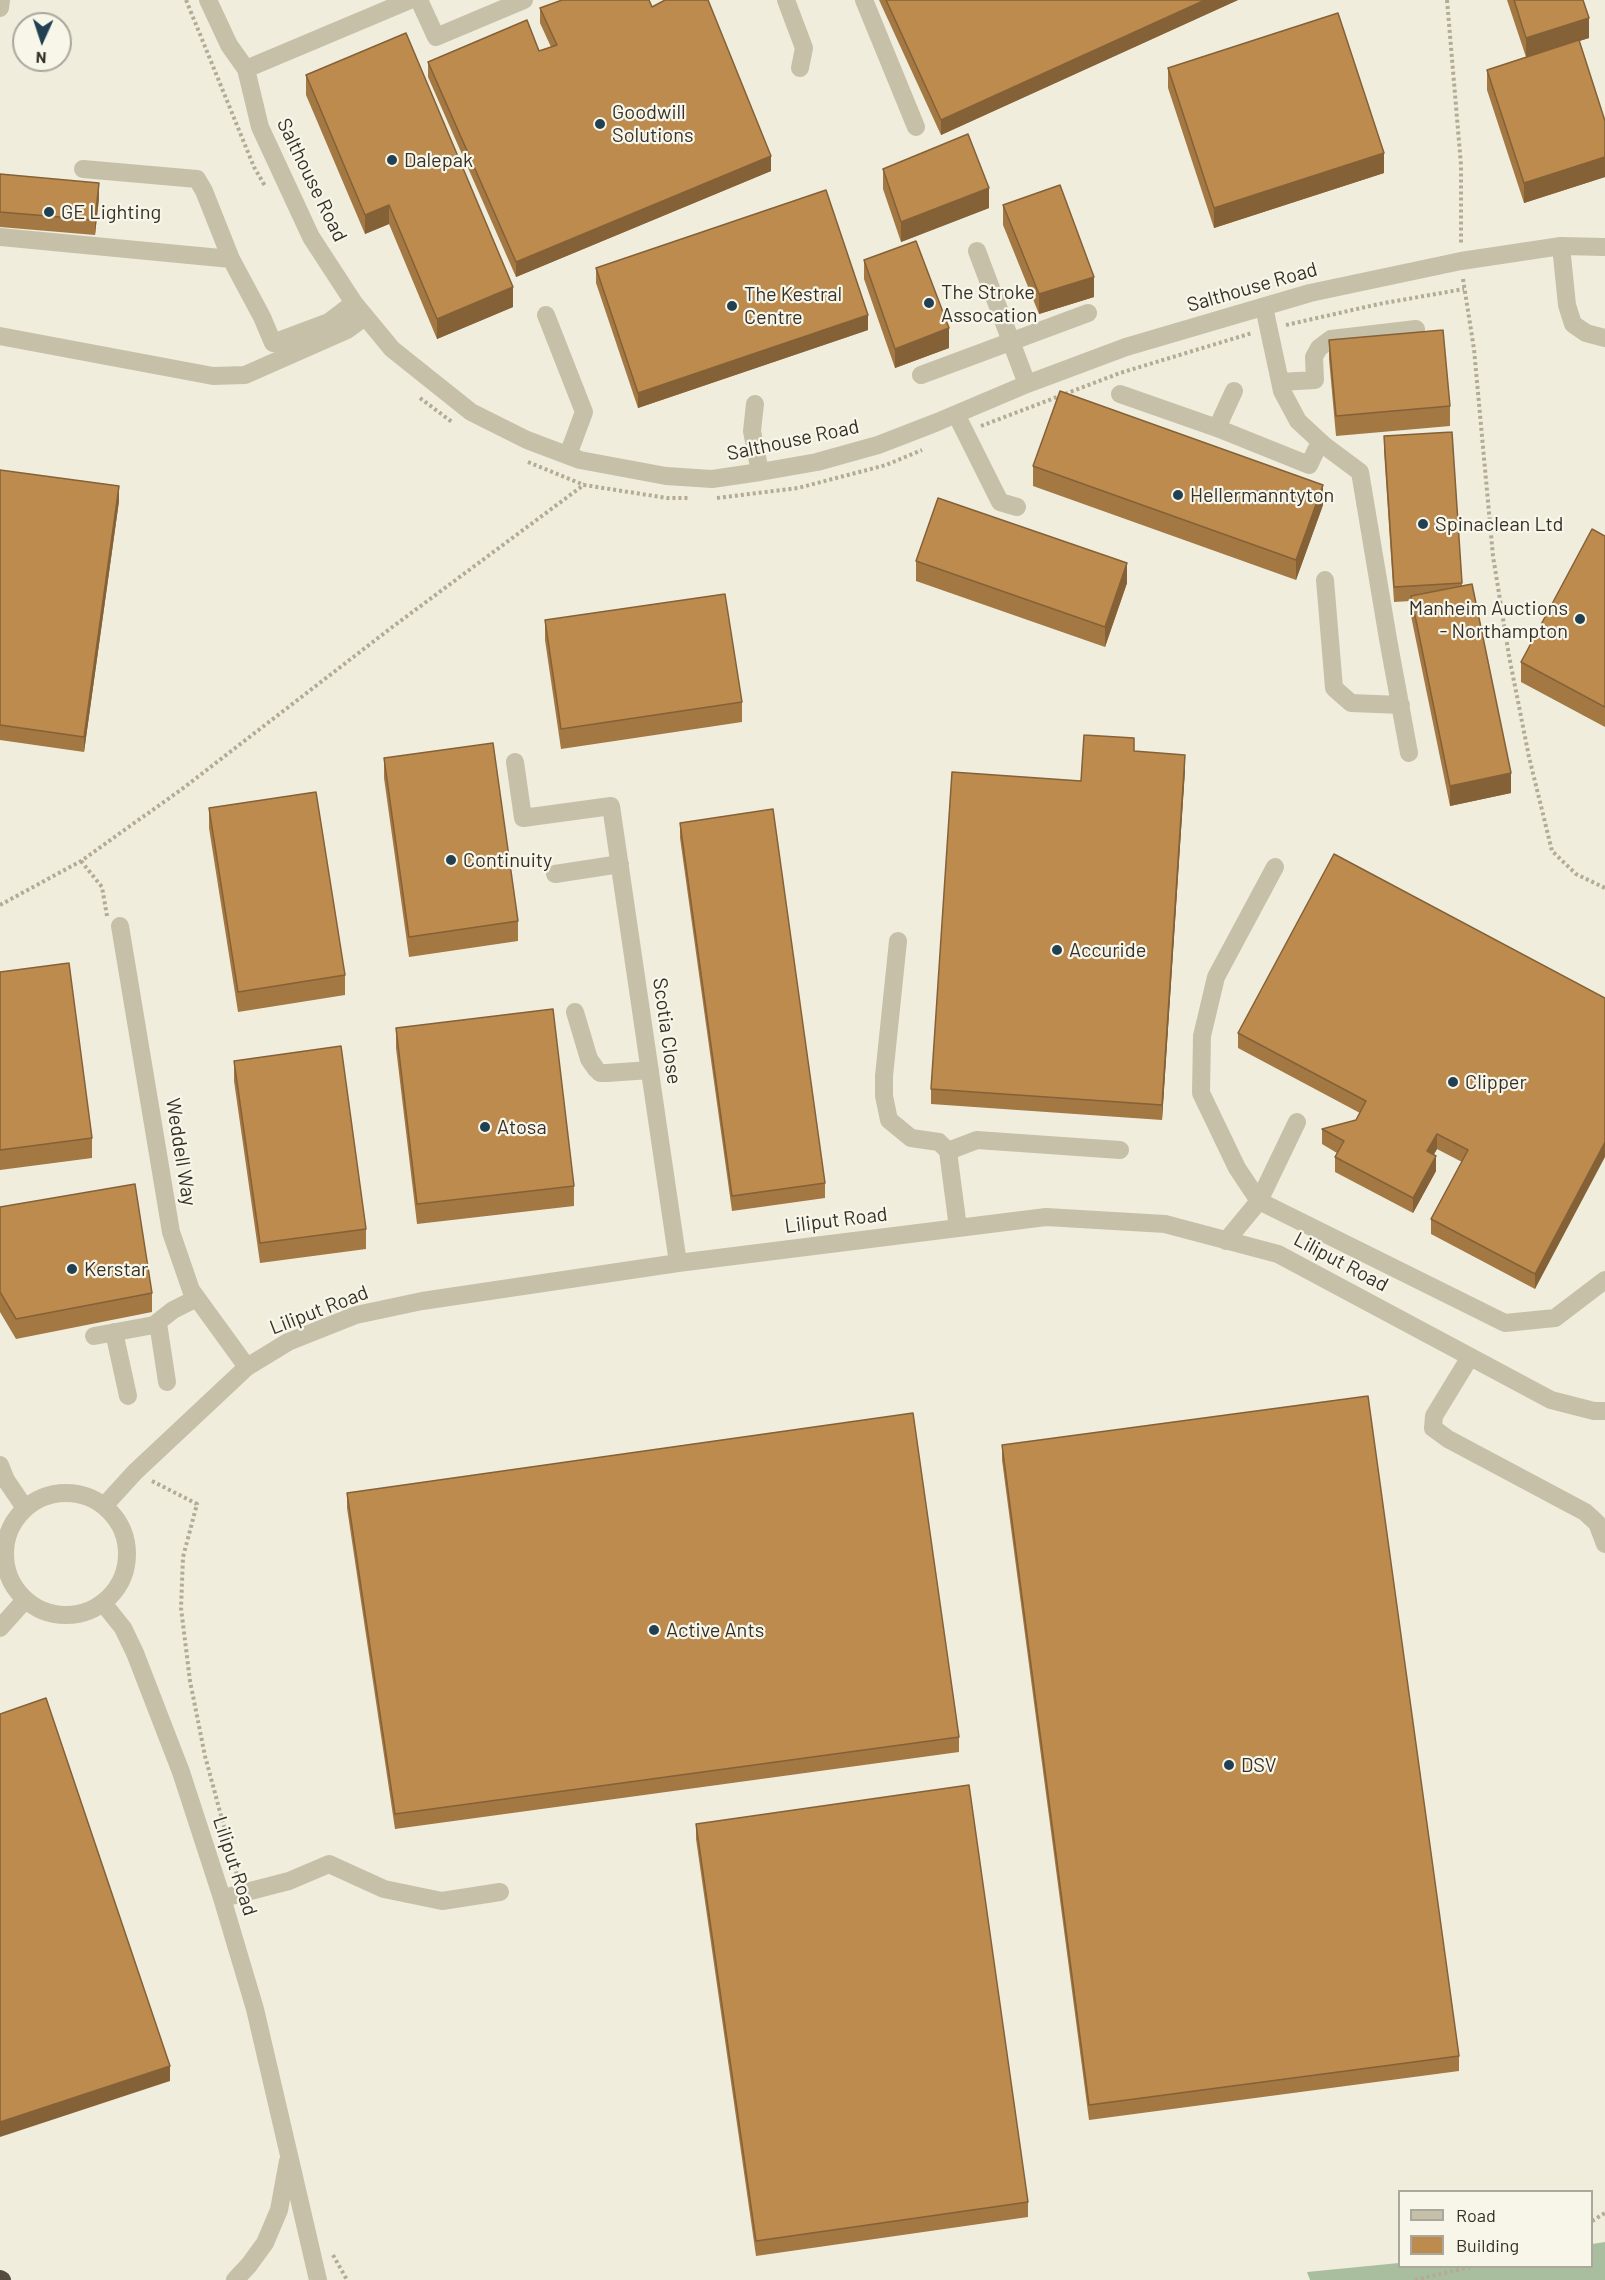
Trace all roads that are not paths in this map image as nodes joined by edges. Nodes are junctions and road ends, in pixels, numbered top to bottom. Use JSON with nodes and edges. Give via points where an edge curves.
{"nodes":[{"id":1,"x":1,"y":0,"type":"edge"},
{"id":2,"x":208,"y":0,"type":"edge"},
{"id":3,"x":410,"y":0,"type":"edge"},
{"id":4,"x":418,"y":0,"type":"edge"},
{"id":5,"x":524,"y":0,"type":"edge"},
{"id":6,"x":786,"y":0,"type":"edge"},
{"id":7,"x":864,"y":0,"type":"edge"},
{"id":8,"x":0,"y":8,"type":"edge"},
{"id":9,"x":800,"y":68,"type":"dead end"},
{"id":10,"x":246,"y":69,"type":"junction"},
{"id":11,"x":916,"y":127,"type":"dead end"},
{"id":12,"x":83,"y":169,"type":"dead end"},
{"id":13,"x":0,"y":237,"type":"edge"},
{"id":14,"x":1561,"y":246,"type":"junction"},
{"id":15,"x":1605,"y":247,"type":"edge"},
{"id":16,"x":977,"y":251,"type":"dead end"},
{"id":17,"x":231,"y":259,"type":"junction"},
{"id":18,"x":1264,"y":306,"type":"junction"},
{"id":19,"x":360,"y":310,"type":"junction"},
{"id":20,"x":1088,"y":313,"type":"dead end"},
{"id":21,"x":546,"y":315,"type":"dead end"},
{"id":22,"x":1416,"y":329,"type":"dead end"},
{"id":23,"x":0,"y":336,"type":"edge"},
{"id":24,"x":1605,"y":339,"type":"edge"},
{"id":25,"x":1010,"y":340,"type":"junction"},
{"id":26,"x":921,"y":375,"type":"dead end"},
{"id":27,"x":1280,"y":381,"type":"junction"},
{"id":28,"x":1027,"y":384,"type":"junction"},
{"id":29,"x":1234,"y":391,"type":"dead end"},
{"id":30,"x":1120,"y":393,"type":"dead end"},
{"id":31,"x":755,"y":405,"type":"dead end"},
{"id":32,"x":956,"y":414,"type":"junction"},
{"id":33,"x":1217,"y":428,"type":"junction"},
{"id":34,"x":1320,"y":442,"type":"junction"},
{"id":35,"x":568,"y":455,"type":"junction"},
{"id":36,"x":760,"y":472,"type":"junction"},
{"id":37,"x":1017,"y":507,"type":"dead end"},
{"id":38,"x":1325,"y":580,"type":"dead end"},
{"id":39,"x":1401,"y":705,"type":"junction"},
{"id":40,"x":1409,"y":753,"type":"dead end"},
{"id":41,"x":515,"y":762,"type":"dead end"},
{"id":42,"x":620,"y":864,"type":"junction"},
{"id":43,"x":1275,"y":867,"type":"dead end"},
{"id":44,"x":555,"y":874,"type":"dead end"},
{"id":45,"x":120,"y":926,"type":"road end"},
{"id":46,"x":898,"y":941,"type":"dead end"},
{"id":47,"x":575,"y":1012,"type":"dead end"},
{"id":48,"x":650,"y":1070,"type":"junction"},
{"id":49,"x":1297,"y":1122,"type":"dead end"},
{"id":50,"x":1120,"y":1150,"type":"dead end"},
{"id":51,"x":948,"y":1151,"type":"junction"},
{"id":52,"x":1259,"y":1201,"type":"junction"},
{"id":53,"x":958,"y":1228,"type":"junction"},
{"id":54,"x":1226,"y":1241,"type":"junction"},
{"id":55,"x":678,"y":1263,"type":"junction"},
{"id":56,"x":1605,"y":1280,"type":"edge"},
{"id":57,"x":197,"y":1298,"type":"junction"},
{"id":58,"x":158,"y":1323,"type":"junction"},
{"id":59,"x":114,"y":1332,"type":"junction"},
{"id":60,"x":94,"y":1336,"type":"dead end"},
{"id":61,"x":1470,"y":1357,"type":"junction"},
{"id":62,"x":247,"y":1367,"type":"junction"},
{"id":63,"x":167,"y":1382,"type":"dead end"},
{"id":64,"x":128,"y":1396,"type":"dead end"},
{"id":65,"x":1605,"y":1411,"type":"edge"},
{"id":66,"x":0,"y":1465,"type":"edge"},
{"id":67,"x":104,"y":1506,"type":"junction"},
{"id":68,"x":25,"y":1508,"type":"junction"},
{"id":69,"x":1605,"y":1544,"type":"edge"},
{"id":70,"x":25,"y":1600,"type":"junction"},
{"id":71,"x":103,"y":1604,"type":"junction"},
{"id":72,"x":0,"y":1628,"type":"edge"},
{"id":73,"x":500,"y":1892,"type":"dead end"},
{"id":74,"x":236,"y":1895,"type":"road end"},
{"id":75,"x":289,"y":2156,"type":"junction"},
{"id":76,"x":235,"y":2280,"type":"edge"},
{"id":77,"x":318,"y":2280,"type":"edge"}],
"edges":[{"from":1,"to":8,"type":"street"},
{"from":2,"to":10,"type":"street","name":"Salthouse Road","via":[[229,45]]},
{"from":3,"to":10,"type":"street"},
{"from":4,"to":5,"type":"street","via":[[436,37]]},
{"from":6,"to":9,"type":"street","via":[[804,48]]},
{"from":7,"to":11,"type":"street"},
{"from":10,"to":19,"type":"street","name":"Salthouse Road","via":[[260,127],[311,237]]},
{"from":12,"to":17,"type":"street","via":[[197,179]]},
{"from":13,"to":17,"type":"street"},
{"from":14,"to":15,"type":"street","name":"Salthouse Road"},
{"from":14,"to":18,"type":"street","name":"Salthouse Road","via":[[1411,271]]},
{"from":14,"to":24,"type":"street","via":[[1567,305],[1573,324]]},
{"from":16,"to":25,"type":"street"},
{"from":17,"to":19,"type":"street","via":[[273,343]]},
{"from":18,"to":27,"type":"street"},
{"from":18,"to":28,"type":"street","name":"Salthouse Road","via":[[1126,347]]},
{"from":19,"to":23,"type":"street","via":[[347,330],[245,375],[213,376]]},
{"from":19,"to":35,"type":"street","name":"Salthouse Road","via":[[392,349],[471,412],[526,440]]},
{"from":20,"to":25,"type":"street"},
{"from":21,"to":35,"type":"street","via":[[584,412]]},
{"from":22,"to":27,"type":"street","via":[[1331,339],[1314,357],[1315,380]]},
{"from":25,"to":26,"type":"street"},
{"from":25,"to":28,"type":"street"},
{"from":27,"to":34,"type":"street","via":[[1298,421]]},
{"from":28,"to":32,"type":"street","name":"Salthouse Road"},
{"from":29,"to":33,"type":"street"},
{"from":30,"to":33,"type":"street"},
{"from":31,"to":36,"type":"street","via":[[752,431]]},
{"from":32,"to":36,"type":"street","name":"Salthouse Road","via":[[878,445]]},
{"from":32,"to":37,"type":"street","via":[[1000,502]]},
{"from":33,"to":34,"type":"street","via":[[1309,465]]},
{"from":34,"to":39,"type":"street","via":[[1360,472]]},
{"from":35,"to":36,"type":"street","name":"Salthouse Road","via":[[666,476],[712,479]]},
{"from":38,"to":39,"type":"street","via":[[1334,688],[1351,703]]},
{"from":39,"to":40,"type":"street"},
{"from":41,"to":42,"type":"street","name":"Scotia Close","via":[[523,818],[611,806]]},
{"from":42,"to":44,"type":"street"},
{"from":42,"to":48,"type":"street","name":"Scotia Close"},
{"from":43,"to":52,"type":"street","via":[[1216,977],[1202,1036],[1201,1092],[1237,1168]]},
{"from":45,"to":57,"type":"street","name":"Weddell Way","via":[[171,1232]]},
{"from":46,"to":51,"type":"street","via":[[884,1076],[889,1120],[911,1138],[939,1142]]},
{"from":47,"to":48,"type":"street","via":[[589,1059],[600,1073]]},
{"from":48,"to":55,"type":"street","name":"Scotia Close"},
{"from":49,"to":52,"type":"street"},
{"from":50,"to":51,"type":"street","via":[[977,1140]]},
{"from":51,"to":53,"type":"street"},
{"from":52,"to":54,"type":"street"},
{"from":52,"to":56,"type":"street","via":[[1505,1323],[1555,1318]]},
{"from":53,"to":54,"type":"street","name":"Liliput Road","via":[[1046,1217],[1165,1224]]},
{"from":53,"to":55,"type":"street","name":"Liliput Road"},
{"from":54,"to":61,"type":"street","name":"Liliput Road","via":[[1278,1254]]},
{"from":55,"to":62,"type":"street","name":"Liliput Road","via":[[422,1301],[356,1315],[288,1341]]},
{"from":57,"to":58,"type":"street"},
{"from":57,"to":62,"type":"street","name":"Weddell Way"},
{"from":58,"to":59,"type":"street"},
{"from":58,"to":63,"type":"street"},
{"from":59,"to":60,"type":"street"},
{"from":59,"to":64,"type":"street"},
{"from":61,"to":65,"type":"street","name":"Liliput Road","via":[[1551,1400]]},
{"from":61,"to":69,"type":"street","via":[[1434,1416],[1433,1428],[1585,1512],[1597,1523]]},
{"from":62,"to":67,"type":"street","name":"Liliput Road"},
{"from":66,"to":68,"type":"street"},
{"from":67,"to":68,"type":"street","via":[[73,1493],[40,1499]]},
{"from":67,"to":71,"type":"street","via":[[117,1520],[128,1555],[116,1590]]},
{"from":68,"to":70,"type":"street","via":[[10,1531],[5,1557],[8,1575]]},
{"from":70,"to":71,"type":"street","via":[[48,1612],[67,1616]]},
{"from":70,"to":72,"type":"street"},
{"from":71,"to":75,"type":"street","name":"Liliput Road","via":[[123,1628],[135,1653],[181,1772],[255,2009]]},
{"from":73,"to":74,"type":"street","via":[[442,1901],[384,1889],[329,1864],[289,1881]]},
{"from":75,"to":76,"type":"street","name":"Liliput Road","via":[[279,2210],[265,2243]]},
{"from":75,"to":77,"type":"street","name":"Liliput Road"}]}
